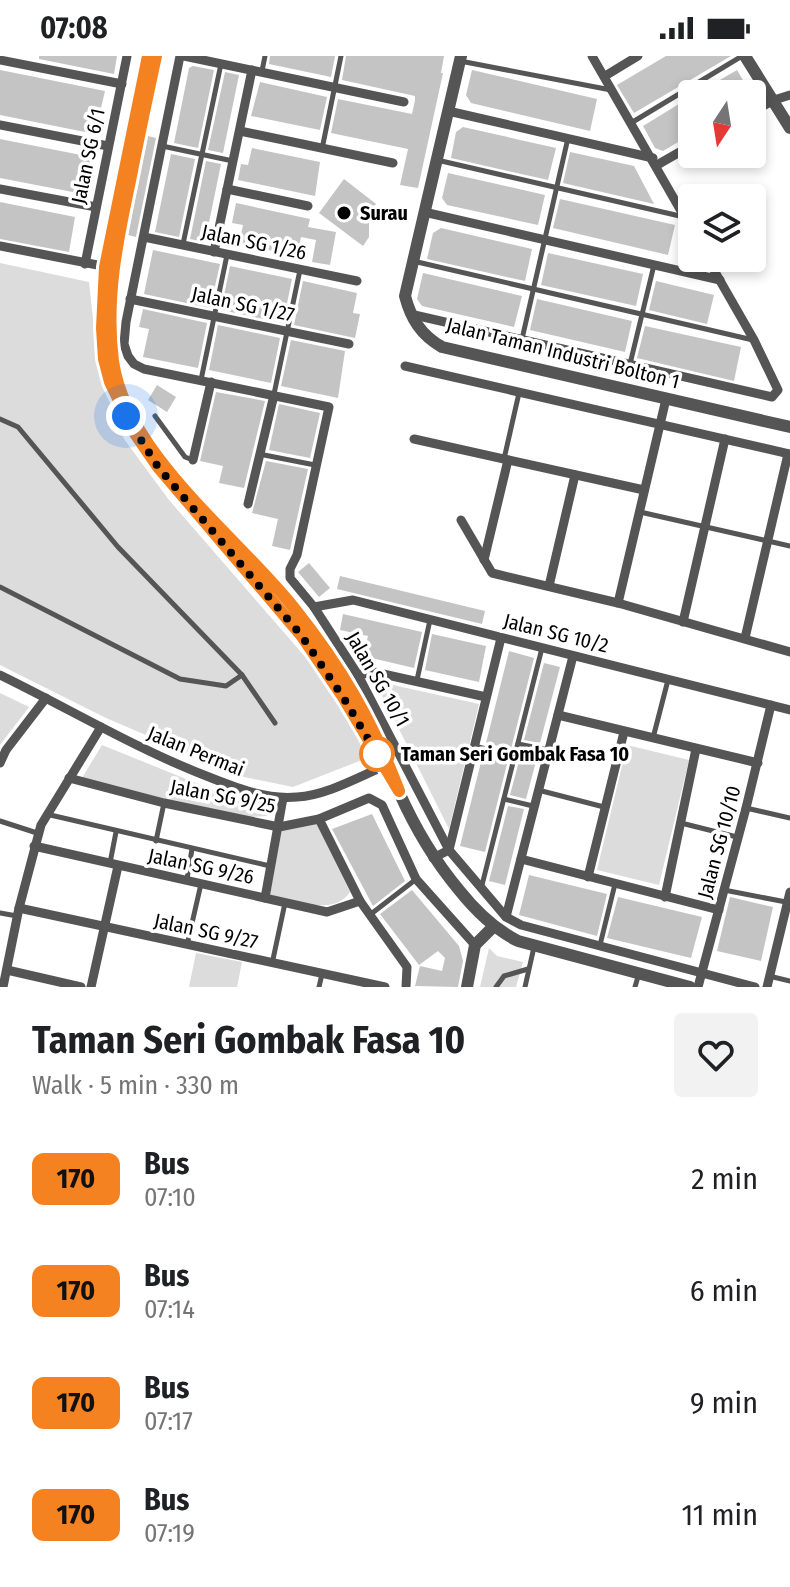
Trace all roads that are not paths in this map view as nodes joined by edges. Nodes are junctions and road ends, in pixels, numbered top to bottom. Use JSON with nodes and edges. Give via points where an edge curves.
{"nodes":[{"id":1,"x":127,"y":56,"type":"edge"},
{"id":2,"x":148,"y":56,"type":"edge"},
{"id":3,"x":156,"y":56,"type":"edge"},
{"id":4,"x":182,"y":56,"type":"edge"},
{"id":5,"x":265,"y":56,"type":"edge"},
{"id":6,"x":341,"y":56,"type":"edge"},
{"id":7,"x":592,"y":56,"type":"edge"},
{"id":8,"x":638,"y":56,"type":"edge"},
{"id":9,"x":744,"y":56,"type":"edge"},
{"id":10,"x":460,"y":58,"type":"edge"},
{"id":11,"x":0,"y":60,"type":"edge"},
{"id":12,"x":221,"y":64,"type":"junction"},
{"id":13,"x":257,"y":71,"type":"junction"},
{"id":14,"x":605,"y":76,"type":"junction"},
{"id":15,"x":122,"y":84,"type":"junction"},
{"id":16,"x":335,"y":87,"type":"junction"},
{"id":17,"x":612,"y":90,"type":"junction"},
{"id":18,"x":790,"y":95,"type":"edge"},
{"id":19,"x":774,"y":100,"type":"junction"},
{"id":20,"x":404,"y":102,"type":"dead end"},
{"id":21,"x":766,"y":104,"type":"edge"},
{"id":22,"x":448,"y":111,"type":"junction"},
{"id":23,"x":631,"y":123,"type":"junction"},
{"id":24,"x":0,"y":125,"type":"edge"},
{"id":25,"x":790,"y":128,"type":"edge"},
{"id":26,"x":240,"y":131,"type":"junction"},
{"id":27,"x":568,"y":138,"type":"junction"},
{"id":28,"x":108,"y":146,"type":"junction"},
{"id":29,"x":162,"y":146,"type":"junction"},
{"id":30,"x":322,"y":149,"type":"junction"},
{"id":31,"x":678,"y":151,"type":"edge"},
{"id":32,"x":202,"y":154,"type":"junction"},
{"id":33,"x":437,"y":160,"type":"junction"},
{"id":34,"x":233,"y":161,"type":"junction"},
{"id":35,"x":655,"y":161,"type":"junction"},
{"id":36,"x":393,"y":163,"type":"dead end"},
{"id":37,"x":557,"y":188,"type":"junction"},
{"id":38,"x":0,"y":189,"type":"edge"},
{"id":39,"x":227,"y":189,"type":"junction"},
{"id":40,"x":678,"y":205,"type":"edge"},
{"id":41,"x":308,"y":206,"type":"dead end"},
{"id":42,"x":96,"y":207,"type":"junction"},
{"id":43,"x":424,"y":212,"type":"junction"},
{"id":44,"x":678,"y":216,"type":"edge"},
{"id":45,"x":144,"y":237,"type":"junction"},
{"id":46,"x":544,"y":240,"type":"junction"},
{"id":47,"x":183,"y":245,"type":"junction"},
{"id":48,"x":0,"y":246,"type":"edge"},
{"id":49,"x":214,"y":252,"type":"junction"},
{"id":50,"x":227,"y":254,"type":"junction"},
{"id":51,"x":413,"y":261,"type":"junction"},
{"id":52,"x":85,"y":264,"type":"junction"},
{"id":53,"x":654,"y":265,"type":"junction"},
{"id":54,"x":109,"y":268,"type":"junction"},
{"id":55,"x":300,"y":270,"type":"junction"},
{"id":56,"x":715,"y":272,"type":"edge"},
{"id":57,"x":720,"y":280,"type":"junction"},
{"id":58,"x":357,"y":281,"type":"dead end"},
{"id":59,"x":533,"y":290,"type":"junction"},
{"id":60,"x":130,"y":299,"type":"junction"},
{"id":61,"x":410,"y":314,"type":"junction"},
{"id":62,"x":642,"y":315,"type":"junction"},
{"id":63,"x":214,"y":316,"type":"junction"},
{"id":64,"x":287,"y":332,"type":"junction"},
{"id":65,"x":521,"y":340,"type":"junction"},
{"id":66,"x":754,"y":340,"type":"junction"},
{"id":67,"x":349,"y":344,"type":"dead end"},
{"id":68,"x":630,"y":365,"type":"junction"},
{"id":69,"x":405,"y":366,"type":"dead end"},
{"id":70,"x":206,"y":381,"type":"junction"},
{"id":71,"x":519,"y":392,"type":"junction"},
{"id":72,"x":274,"y":395,"type":"junction"},
{"id":73,"x":666,"y":399,"type":"junction"},
{"id":74,"x":155,"y":416,"type":"dead end"},
{"id":75,"x":0,"y":419,"type":"edge"},
{"id":76,"x":660,"y":423,"type":"junction"},
{"id":77,"x":790,"y":427,"type":"edge"},
{"id":78,"x":414,"y":439,"type":"dead end"},
{"id":79,"x":725,"y":439,"type":"junction"},
{"id":80,"x":259,"y":454,"type":"junction"},
{"id":81,"x":789,"y":454,"type":"edge"},
{"id":82,"x":193,"y":460,"type":"joint"},
{"id":83,"x":506,"y":460,"type":"junction"},
{"id":84,"x":316,"y":465,"type":"junction"},
{"id":85,"x":575,"y":475,"type":"junction"},
{"id":86,"x":644,"y":490,"type":"junction"},
{"id":87,"x":248,"y":504,"type":"dead end"},
{"id":88,"x":639,"y":512,"type":"junction"},
{"id":89,"x":461,"y":520,"type":"dead end"},
{"id":90,"x":704,"y":527,"type":"junction"},
{"id":91,"x":767,"y":541,"type":"junction"},
{"id":92,"x":790,"y":546,"type":"edge"},
{"id":93,"x":484,"y":560,"type":"junction"},
{"id":94,"x":549,"y":586,"type":"junction"},
{"id":95,"x":0,"y":587,"type":"edge"},
{"id":96,"x":618,"y":603,"type":"junction"},
{"id":97,"x":314,"y":607,"type":"junction"},
{"id":98,"x":430,"y":619,"type":"junction"},
{"id":99,"x":683,"y":622,"type":"junction"},
{"id":100,"x":501,"y":638,"type":"junction"},
{"id":101,"x":745,"y":638,"type":"junction"},
{"id":102,"x":542,"y":648,"type":"junction"},
{"id":103,"x":790,"y":652,"type":"edge"},
{"id":104,"x":573,"y":656,"type":"junction"},
{"id":105,"x":0,"y":675,"type":"edge"},
{"id":106,"x":242,"y":675,"type":"junction"},
{"id":107,"x":358,"y":675,"type":"junction"},
{"id":108,"x":668,"y":680,"type":"junction"},
{"id":109,"x":417,"y":681,"type":"junction"},
{"id":110,"x":486,"y":697,"type":"junction"},
{"id":111,"x":46,"y":698,"type":"junction"},
{"id":112,"x":771,"y":705,"type":"junction"},
{"id":113,"x":790,"y":710,"type":"edge"},
{"id":114,"x":558,"y":715,"type":"junction"},
{"id":115,"x":275,"y":723,"type":"dead end"},
{"id":116,"x":101,"y":727,"type":"junction"},
{"id":117,"x":624,"y":732,"type":"junction"},
{"id":118,"x":653,"y":739,"type":"junction"},
{"id":119,"x":518,"y":744,"type":"junction"},
{"id":120,"x":474,"y":746,"type":"junction"},
{"id":121,"x":696,"y":749,"type":"junction"},
{"id":122,"x":549,"y":750,"type":"junction"},
{"id":123,"x":515,"y":756,"type":"junction"},
{"id":124,"x":0,"y":763,"type":"edge"},
{"id":125,"x":758,"y":763,"type":"junction"},
{"id":126,"x":386,"y":765,"type":"junction"},
{"id":127,"x":69,"y":778,"type":"junction"},
{"id":128,"x":538,"y":790,"type":"junction"},
{"id":129,"x":283,"y":798,"type":"junction"},
{"id":130,"x":504,"y":799,"type":"junction"},
{"id":131,"x":164,"y":803,"type":"junction"},
{"id":132,"x":534,"y":806,"type":"junction"},
{"id":133,"x":605,"y":808,"type":"junction"},
{"id":134,"x":746,"y":808,"type":"junction"},
{"id":135,"x":46,"y":814,"type":"junction"},
{"id":136,"x":790,"y":818,"type":"edge"},
{"id":137,"x":319,"y":819,"type":"junction"},
{"id":138,"x":0,"y":821,"type":"edge"},
{"id":139,"x":681,"y":823,"type":"junction"},
{"id":140,"x":279,"y":827,"type":"junction"},
{"id":141,"x":116,"y":832,"type":"junction"},
{"id":142,"x":38,"y":833,"type":"junction"},
{"id":143,"x":738,"y":838,"type":"junction"},
{"id":144,"x":156,"y":841,"type":"junction"},
{"id":145,"x":34,"y":846,"type":"junction"},
{"id":146,"x":192,"y":849,"type":"junction"},
{"id":147,"x":449,"y":850,"type":"junction"},
{"id":148,"x":433,"y":858,"type":"junction"},
{"id":149,"x":521,"y":859,"type":"junction"},
{"id":150,"x":114,"y":865,"type":"junction"},
{"id":151,"x":271,"y":866,"type":"junction"},
{"id":152,"x":588,"y":877,"type":"junction"},
{"id":153,"x":416,"y":879,"type":"junction"},
{"id":154,"x":186,"y":881,"type":"junction"},
{"id":155,"x":201,"y":884,"type":"junction"},
{"id":156,"x":615,"y":884,"type":"junction"},
{"id":157,"x":480,"y":890,"type":"junction"},
{"id":158,"x":724,"y":890,"type":"junction"},
{"id":159,"x":665,"y":897,"type":"junction"},
{"id":160,"x":789,"y":897,"type":"edge"},
{"id":161,"x":265,"y":898,"type":"junction"},
{"id":162,"x":360,"y":901,"type":"junction"},
{"id":163,"x":285,"y":903,"type":"junction"},
{"id":164,"x":719,"y":910,"type":"junction"},
{"id":165,"x":18,"y":912,"type":"junction"},
{"id":166,"x":0,"y":913,"type":"edge"},
{"id":167,"x":371,"y":914,"type":"junction"},
{"id":168,"x":506,"y":917,"type":"junction"},
{"id":169,"x":494,"y":926,"type":"junction"},
{"id":170,"x":104,"y":927,"type":"junction"},
{"id":171,"x":785,"y":933,"type":"edge"},
{"id":172,"x":475,"y":945,"type":"junction"},
{"id":173,"x":600,"y":945,"type":"junction"},
{"id":174,"x":187,"y":946,"type":"junction"},
{"id":175,"x":535,"y":946,"type":"junction"},
{"id":176,"x":272,"y":964,"type":"junction"},
{"id":177,"x":529,"y":969,"type":"junction"},
{"id":178,"x":7,"y":970,"type":"junction"},
{"id":179,"x":702,"y":971,"type":"junction"},
{"id":180,"x":639,"y":973,"type":"junction"},
{"id":181,"x":322,"y":974,"type":"junction"},
{"id":182,"x":769,"y":976,"type":"junction"},
{"id":183,"x":790,"y":981,"type":"edge"},
{"id":184,"x":3,"y":987,"type":"edge"},
{"id":185,"x":81,"y":987,"type":"edge"},
{"id":186,"x":91,"y":987,"type":"edge"},
{"id":187,"x":319,"y":987,"type":"edge"},
{"id":188,"x":384,"y":987,"type":"edge"},
{"id":189,"x":406,"y":987,"type":"edge"},
{"id":190,"x":467,"y":987,"type":"edge"},
{"id":191,"x":496,"y":987,"type":"edge"},
{"id":192,"x":525,"y":987,"type":"edge"},
{"id":193,"x":635,"y":987,"type":"edge"},
{"id":194,"x":690,"y":987,"type":"edge"},
{"id":195,"x":698,"y":987,"type":"edge"},
{"id":196,"x":755,"y":987,"type":"edge"},
{"id":197,"x":767,"y":987,"type":"edge"}],
"edges":[{"from":1,"to":15,"type":"street","name":"Jalan SG 6/1"},
{"from":2,"to":54,"type":"street"},
{"from":3,"to":54,"type":"street"},
{"from":4,"to":12,"type":"street"},
{"from":4,"to":29,"type":"street"},
{"from":5,"to":13,"type":"lane"},
{"from":6,"to":16,"type":"lane"},
{"from":7,"to":14,"type":"street"},
{"from":8,"to":14,"type":"street"},
{"from":9,"to":19,"type":"street"},
{"from":9,"to":23,"type":"lane"},
{"from":10,"to":17,"type":"lane"},
{"from":10,"to":22,"type":"street"},
{"from":11,"to":15,"type":"street"},
{"from":12,"to":13,"type":"street"},
{"from":12,"to":32,"type":"lane"},
{"from":13,"to":16,"type":"street"},
{"from":13,"to":26,"type":"street"},
{"from":14,"to":17,"type":"street"},
{"from":15,"to":28,"type":"street","name":"Jalan SG 6/1"},
{"from":16,"to":20,"type":"street"},
{"from":16,"to":30,"type":"lane"},
{"from":17,"to":23,"type":"street"},
{"from":18,"to":19,"type":"street"},
{"from":19,"to":21,"type":"street"},
{"from":19,"to":25,"type":"street"},
{"from":22,"to":27,"type":"street"},
{"from":22,"to":33,"type":"street"},
{"from":23,"to":35,"type":"street"},
{"from":24,"to":28,"type":"street"},
{"from":26,"to":30,"type":"street"},
{"from":26,"to":34,"type":"street"},
{"from":27,"to":35,"type":"street"},
{"from":27,"to":37,"type":"lane"},
{"from":28,"to":42,"type":"street","name":"Jalan SG 6/1"},
{"from":29,"to":32,"type":"lane"},
{"from":29,"to":45,"type":"street"},
{"from":30,"to":36,"type":"street"},
{"from":31,"to":35,"type":"street"},
{"from":32,"to":34,"type":"lane"},
{"from":32,"to":47,"type":"lane"},
{"from":33,"to":37,"type":"lane"},
{"from":33,"to":43,"type":"street"},
{"from":34,"to":39,"type":"street"},
{"from":35,"to":40,"type":"street"},
{"from":37,"to":44,"type":"lane"},
{"from":37,"to":46,"type":"lane"},
{"from":38,"to":42,"type":"street"},
{"from":39,"to":41,"type":"street"},
{"from":39,"to":49,"type":"street"},
{"from":42,"to":52,"type":"street","name":"Jalan SG 6/1"},
{"from":43,"to":46,"type":"street"},
{"from":43,"to":51,"type":"street"},
{"from":45,"to":47,"type":"street","name":"Jalan SG 1/26"},
{"from":45,"to":60,"type":"street"},
{"from":46,"to":53,"type":"street"},
{"from":46,"to":59,"type":"lane"},
{"from":47,"to":49,"type":"street","name":"Jalan SG 1/26"},
{"from":48,"to":52,"type":"street"},
{"from":49,"to":50,"type":"street","name":"Jalan SG 1/26"},
{"from":50,"to":55,"type":"street","name":"Jalan SG 1/26"},
{"from":50,"to":63,"type":"lane"},
{"from":51,"to":59,"type":"lane"},
{"from":51,"to":61,"type":"street","via":[[405,296]]},
{"from":52,"to":54,"type":"street"},
{"from":53,"to":57,"type":"street"},
{"from":53,"to":62,"type":"lane"},
{"from":54,"to":126,"type":"street","via":[[104,359],[134,432],[301,635]]},
{"from":55,"to":58,"type":"street","name":"Jalan SG 1/26"},
{"from":55,"to":64,"type":"lane"},
{"from":56,"to":57,"type":"street"},
{"from":57,"to":66,"type":"street"},
{"from":59,"to":62,"type":"lane"},
{"from":59,"to":65,"type":"lane"},
{"from":60,"to":63,"type":"street","name":"Jalan SG 1/27"},
{"from":60,"to":70,"type":"street","via":[[124,344],[134,364]]},
{"from":61,"to":65,"type":"street"},
{"from":61,"to":73,"type":"street","name":"Jalan Taman Industri Bolton 1","via":[[428,339],[442,347]]},
{"from":62,"to":66,"type":"lane"},
{"from":62,"to":68,"type":"lane"},
{"from":63,"to":64,"type":"street","name":"Jalan SG 1/27"},
{"from":63,"to":70,"type":"lane"},
{"from":64,"to":67,"type":"street","name":"Jalan SG 1/27"},
{"from":64,"to":72,"type":"lane"},
{"from":65,"to":68,"type":"street"},
{"from":66,"to":68,"type":"street","via":[[776,395]]},
{"from":69,"to":71,"type":"street"},
{"from":70,"to":72,"type":"street"},
{"from":70,"to":82,"type":"street"},
{"from":71,"to":76,"type":"street"},
{"from":71,"to":83,"type":"lane"},
{"from":72,"to":80,"type":"street"},
{"from":72,"to":84,"type":"street","via":[[329,407]]},
{"from":73,"to":76,"type":"street"},
{"from":73,"to":77,"type":"street","name":"Jalan Taman Industri Bolton 1"},
{"from":74,"to":82,"type":"lane","via":[[185,457]]},
{"from":75,"to":106,"type":"lane","via":[[18,427],[118,547]]},
{"from":76,"to":79,"type":"street"},
{"from":76,"to":86,"type":"street"},
{"from":78,"to":83,"type":"street"},
{"from":79,"to":81,"type":"street"},
{"from":79,"to":90,"type":"street"},
{"from":80,"to":84,"type":"lane"},
{"from":80,"to":87,"type":"street"},
{"from":81,"to":91,"type":"street"},
{"from":83,"to":85,"type":"street"},
{"from":83,"to":93,"type":"street"},
{"from":84,"to":97,"type":"street","name":"Jalan SG 10/1","via":[[290,569],[290,578]]},
{"from":85,"to":86,"type":"street"},
{"from":85,"to":94,"type":"street"},
{"from":86,"to":88,"type":"street"},
{"from":88,"to":90,"type":"lane"},
{"from":88,"to":96,"type":"street"},
{"from":89,"to":93,"type":"street"},
{"from":90,"to":91,"type":"lane"},
{"from":90,"to":99,"type":"street"},
{"from":91,"to":92,"type":"lane"},
{"from":91,"to":101,"type":"street"},
{"from":93,"to":94,"type":"street","via":[[492,573]]},
{"from":94,"to":96,"type":"street"},
{"from":95,"to":106,"type":"lane","via":[[180,679],[226,686]]},
{"from":96,"to":99,"type":"street"},
{"from":97,"to":98,"type":"street","name":"Jalan SG 10/2","via":[[353,600]]},
{"from":97,"to":107,"type":"street","name":"Jalan SG 10/1"},
{"from":98,"to":100,"type":"street","name":"Jalan SG 10/2"},
{"from":98,"to":109,"type":"lane"},
{"from":99,"to":101,"type":"street"},
{"from":100,"to":102,"type":"street","name":"Jalan SG 10/2"},
{"from":100,"to":110,"type":"street"},
{"from":101,"to":103,"type":"street"},
{"from":102,"to":104,"type":"street","name":"Jalan SG 10/2"},
{"from":102,"to":119,"type":"lane"},
{"from":104,"to":108,"type":"street","name":"Jalan SG 10/2"},
{"from":104,"to":114,"type":"street"},
{"from":105,"to":111,"type":"street","name":"Jalan Permai"},
{"from":106,"to":115,"type":"lane"},
{"from":107,"to":109,"type":"street","via":[[374,672]]},
{"from":107,"to":147,"type":"street","name":"Jalan SG 10/1"},
{"from":108,"to":112,"type":"street","name":"Jalan SG 10/2"},
{"from":108,"to":118,"type":"lane"},
{"from":109,"to":110,"type":"street"},
{"from":110,"to":120,"type":"street"},
{"from":111,"to":116,"type":"street","name":"Jalan Permai"},
{"from":111,"to":124,"type":"street"},
{"from":112,"to":113,"type":"street","name":"Jalan SG 10/2"},
{"from":112,"to":125,"type":"street","name":"Jalan SG 10/10"},
{"from":114,"to":117,"type":"street"},
{"from":114,"to":122,"type":"street"},
{"from":116,"to":127,"type":"street"},
{"from":116,"to":129,"type":"street","name":"Jalan Permai","via":[[210,777]]},
{"from":117,"to":118,"type":"street"},
{"from":117,"to":133,"type":"street"},
{"from":118,"to":121,"type":"street"},
{"from":119,"to":122,"type":"lane"},
{"from":119,"to":123,"type":"lane"},
{"from":120,"to":123,"type":"lane"},
{"from":120,"to":147,"type":"street"},
{"from":121,"to":125,"type":"street"},
{"from":121,"to":139,"type":"street"},
{"from":122,"to":128,"type":"street"},
{"from":123,"to":130,"type":"lane"},
{"from":125,"to":134,"type":"street","name":"Jalan SG 10/10"},
{"from":126,"to":129,"type":"street","name":"Jalan Permai","via":[[316,794]]},
{"from":126,"to":148,"type":"street"},
{"from":127,"to":131,"type":"street","name":"Jalan SG 9/25"},
{"from":127,"to":135,"type":"street"},
{"from":128,"to":132,"type":"street"},
{"from":128,"to":133,"type":"lane"},
{"from":129,"to":140,"type":"street"},
{"from":130,"to":132,"type":"lane"},
{"from":130,"to":157,"type":"lane"},
{"from":131,"to":140,"type":"street","name":"Jalan SG 9/25"},
{"from":131,"to":144,"type":"lane"},
{"from":132,"to":149,"type":"street"},
{"from":133,"to":152,"type":"street"},
{"from":134,"to":136,"type":"lane"},
{"from":134,"to":143,"type":"street","name":"Jalan SG 10/10"},
{"from":135,"to":141,"type":"lane"},
{"from":135,"to":142,"type":"street"},
{"from":137,"to":140,"type":"street","name":"Jalan SG 9/25"},
{"from":137,"to":153,"type":"street","name":"Jalan SG 9/25","via":[[369,798],[382,805]]},
{"from":137,"to":162,"type":"street"},
{"from":138,"to":142,"type":"lane"},
{"from":139,"to":143,"type":"lane"},
{"from":139,"to":159,"type":"street"},
{"from":140,"to":151,"type":"street"},
{"from":141,"to":144,"type":"lane"},
{"from":141,"to":150,"type":"lane"},
{"from":142,"to":145,"type":"street"},
{"from":143,"to":158,"type":"street","name":"Jalan SG 10/10"},
{"from":144,"to":146,"type":"lane"},
{"from":145,"to":150,"type":"street","name":"Jalan SG 9/26"},
{"from":145,"to":165,"type":"street"},
{"from":146,"to":151,"type":"lane"},
{"from":146,"to":154,"type":"lane"},
{"from":147,"to":148,"type":"street"},
{"from":147,"to":157,"type":"street","name":"Jalan SG 10/1"},
{"from":148,"to":169,"type":"street"},
{"from":149,"to":152,"type":"street"},
{"from":149,"to":168,"type":"street"},
{"from":150,"to":154,"type":"street","name":"Jalan SG 9/26"},
{"from":150,"to":170,"type":"street"},
{"from":151,"to":161,"type":"street"},
{"from":152,"to":156,"type":"street"},
{"from":153,"to":167,"type":"lane"},
{"from":153,"to":172,"type":"street"},
{"from":154,"to":155,"type":"street","name":"Jalan SG 9/26"},
{"from":155,"to":161,"type":"street","name":"Jalan SG 9/26"},
{"from":155,"to":174,"type":"lane"},
{"from":156,"to":159,"type":"street"},
{"from":156,"to":173,"type":"lane"},
{"from":157,"to":168,"type":"street","name":"Jalan SG 10/1"},
{"from":158,"to":160,"type":"lane"},
{"from":158,"to":164,"type":"street","name":"Jalan SG 10/10"},
{"from":159,"to":164,"type":"street"},
{"from":160,"to":171,"type":"street"},
{"from":161,"to":163,"type":"street","name":"Jalan SG 9/26"},
{"from":162,"to":163,"type":"street","name":"Jalan SG 9/26","via":[[327,912]]},
{"from":162,"to":167,"type":"street"},
{"from":163,"to":176,"type":"lane"},
{"from":164,"to":179,"type":"street","name":"Jalan SG 10/10"},
{"from":165,"to":166,"type":"lane"},
{"from":165,"to":170,"type":"street","name":"Jalan SG 9/27"},
{"from":165,"to":178,"type":"street"},
{"from":167,"to":189,"type":"street","via":[[407,967]]},
{"from":168,"to":173,"type":"street","name":"Jalan SG 10/1"},
{"from":169,"to":172,"type":"street"},
{"from":169,"to":175,"type":"street"},
{"from":170,"to":174,"type":"street","name":"Jalan SG 9/27"},
{"from":170,"to":186,"type":"street"},
{"from":171,"to":182,"type":"street"},
{"from":172,"to":190,"type":"street"},
{"from":173,"to":179,"type":"street","name":"Jalan SG 10/1"},
{"from":174,"to":176,"type":"street","name":"Jalan SG 9/27"},
{"from":175,"to":177,"type":"lane"},
{"from":175,"to":180,"type":"street"},
{"from":176,"to":181,"type":"street","name":"Jalan SG 9/27"},
{"from":177,"to":191,"type":"lane","via":[[504,976]]},
{"from":177,"to":192,"type":"lane"},
{"from":178,"to":184,"type":"street"},
{"from":178,"to":185,"type":"street"},
{"from":179,"to":195,"type":"street","name":"Jalan SG 10/10"},
{"from":179,"to":196,"type":"street","name":"Jalan SG 10/1"},
{"from":180,"to":193,"type":"lane"},
{"from":180,"to":194,"type":"street"},
{"from":181,"to":187,"type":"lane"},
{"from":181,"to":188,"type":"street","name":"Jalan SG 9/27"},
{"from":182,"to":183,"type":"lane"},
{"from":182,"to":197,"type":"street"}]}
